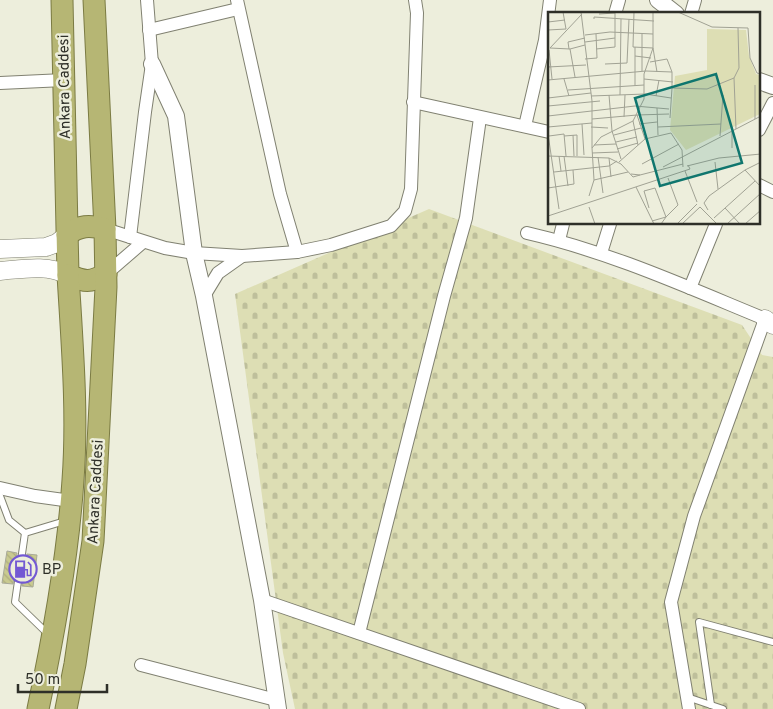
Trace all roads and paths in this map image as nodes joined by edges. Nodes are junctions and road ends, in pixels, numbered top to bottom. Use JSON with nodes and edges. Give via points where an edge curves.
{"nodes":[{"id":1,"x":62,"y":0,"type":"edge"},
{"id":2,"x":94,"y":0,"type":"edge"},
{"id":3,"x":147,"y":0,"type":"edge"},
{"id":4,"x":416,"y":0,"type":"edge"},
{"id":5,"x":658,"y":0,"type":"edge"},
{"id":6,"x":237,"y":5,"type":"edge"},
{"id":7,"x":673,"y":12,"type":"edge"},
{"id":8,"x":548,"y":27,"type":"edge"},
{"id":9,"x":149,"y":30,"type":"junction"},
{"id":10,"x":547,"y":40,"type":"edge"},
{"id":11,"x":152,"y":64,"type":"junction"},
{"id":12,"x":64,"y":80,"type":"junction"},
{"id":13,"x":760,"y":81,"type":"edge"},
{"id":14,"x":0,"y":83,"type":"edge"},
{"id":15,"x":773,"y":86,"type":"edge"},
{"id":16,"x":413,"y":102,"type":"junction"},
{"id":17,"x":773,"y":103,"type":"edge"},
{"id":18,"x":480,"y":118,"type":"junction"},
{"id":19,"x":526,"y":126,"type":"junction"},
{"id":20,"x":760,"y":128,"type":"edge"},
{"id":21,"x":548,"y":132,"type":"edge"},
{"id":22,"x":760,"y":186,"type":"edge"},
{"id":23,"x":773,"y":192,"type":"edge"},
{"id":24,"x":563,"y":225,"type":"edge"},
{"id":25,"x":610,"y":225,"type":"edge"},
{"id":26,"x":716,"y":225,"type":"edge"},
{"id":27,"x":105,"y":229,"type":"junction"},
{"id":28,"x":527,"y":233,"type":"dead end"},
{"id":29,"x":67,"y":235,"type":"junction"},
{"id":30,"x":130,"y":237,"type":"junction"},
{"id":31,"x":559,"y":240,"type":"junction"},
{"id":32,"x":143,"y":242,"type":"junction"},
{"id":33,"x":0,"y":249,"type":"edge"},
{"id":34,"x":298,"y":252,"type":"junction"},
{"id":35,"x":194,"y":253,"type":"junction"},
{"id":36,"x":600,"y":253,"type":"junction"},
{"id":37,"x":242,"y":256,"type":"junction"},
{"id":38,"x":0,"y":271,"type":"edge"},
{"id":39,"x":106,"y":274,"type":"junction"},
{"id":40,"x":68,"y":275,"type":"junction"},
{"id":41,"x":690,"y":288,"type":"junction"},
{"id":42,"x":204,"y":296,"type":"junction"},
{"id":43,"x":769,"y":322,"type":"edge"},
{"id":44,"x":0,"y":488,"type":"edge"},
{"id":45,"x":0,"y":496,"type":"edge"},
{"id":46,"x":70,"y":510,"type":"junction"},
{"id":47,"x":25,"y":533,"type":"junction"},
{"id":48,"x":262,"y":600,"type":"junction"},
{"id":49,"x":360,"y":633,"type":"junction"},
{"id":50,"x":53,"y":638,"type":"junction"},
{"id":51,"x":773,"y":642,"type":"edge"},
{"id":52,"x":141,"y":666,"type":"dead end"},
{"id":53,"x":688,"y":703,"type":"edge"},
{"id":54,"x":277,"y":705,"type":"edge"},
{"id":55,"x":711,"y":705,"type":"junction"},
{"id":56,"x":38,"y":709,"type":"edge"},
{"id":57,"x":66,"y":709,"type":"edge"},
{"id":58,"x":579,"y":709,"type":"edge"},
{"id":59,"x":723,"y":709,"type":"edge"}],
"edges":[{"from":1,"to":12,"type":"highway","name":"Ankara Caddesi"},
{"from":2,"to":27,"type":"highway","name":"Ankara Caddesi"},
{"from":3,"to":9,"type":"street"},
{"from":4,"to":16,"type":"street"},
{"from":5,"to":7,"type":"street"},
{"from":6,"to":9,"type":"street"},
{"from":6,"to":34,"type":"street","via":[[280,194]]},
{"from":8,"to":10,"type":"street"},
{"from":9,"to":11,"type":"street"},
{"from":10,"to":19,"type":"street"},
{"from":11,"to":30,"type":"street"},
{"from":11,"to":35,"type":"street","via":[[176,116]]},
{"from":12,"to":14,"type":"street"},
{"from":12,"to":29,"type":"highway","name":"Ankara Caddesi"},
{"from":13,"to":15,"type":"street"},
{"from":16,"to":18,"type":"street"},
{"from":16,"to":34,"type":"street","via":[[411,189],[405,211],[391,226]]},
{"from":17,"to":20,"type":"street"},
{"from":18,"to":19,"type":"street"},
{"from":18,"to":49,"type":"street","via":[[466,218]]},
{"from":19,"to":21,"type":"street"},
{"from":22,"to":23,"type":"street"},
{"from":24,"to":31,"type":"street"},
{"from":25,"to":36,"type":"street"},
{"from":26,"to":41,"type":"street"},
{"from":27,"to":29,"type":"highway","via":[[83,226],[74,228]]},
{"from":27,"to":30,"type":"street"},
{"from":27,"to":39,"type":"highway","name":"Ankara Caddesi"},
{"from":28,"to":31,"type":"street"},
{"from":29,"to":33,"type":"main road","via":[[46,247]]},
{"from":29,"to":40,"type":"highway","name":"Ankara Caddesi"},
{"from":30,"to":32,"type":"street"},
{"from":31,"to":36,"type":"street"},
{"from":32,"to":35,"type":"street"},
{"from":32,"to":39,"type":"street"},
{"from":34,"to":37,"type":"street"},
{"from":35,"to":37,"type":"street"},
{"from":35,"to":42,"type":"street"},
{"from":36,"to":41,"type":"street"},
{"from":37,"to":42,"type":"street","via":[[218,273]]},
{"from":38,"to":40,"type":"main road","via":[[45,268]]},
{"from":39,"to":40,"type":"highway","via":[[87,282]]},
{"from":39,"to":57,"type":"highway","name":"Ankara Caddesi","via":[[93,541]]},
{"from":40,"to":46,"type":"highway","name":"Ankara Caddesi","via":[[75,405]]},
{"from":41,"to":43,"type":"street"},
{"from":42,"to":48,"type":"street"},
{"from":43,"to":53,"type":"street","via":[[694,516],[671,602]]},
{"from":44,"to":46,"type":"street","via":[[35,496]]},
{"from":45,"to":47,"type":"lane","via":[[9,520]]},
{"from":46,"to":47,"type":"lane"},
{"from":46,"to":50,"type":"highway","name":"Ankara Caddesi"},
{"from":47,"to":50,"type":"lane","via":[[15,602]]},
{"from":48,"to":49,"type":"street"},
{"from":48,"to":54,"type":"street"},
{"from":49,"to":58,"type":"street"},
{"from":50,"to":56,"type":"highway","name":"Ankara Caddesi"},
{"from":51,"to":55,"type":"lane","via":[[699,622]]},
{"from":52,"to":54,"type":"street"},
{"from":53,"to":55,"type":"lane"},
{"from":55,"to":59,"type":"lane"}]}
